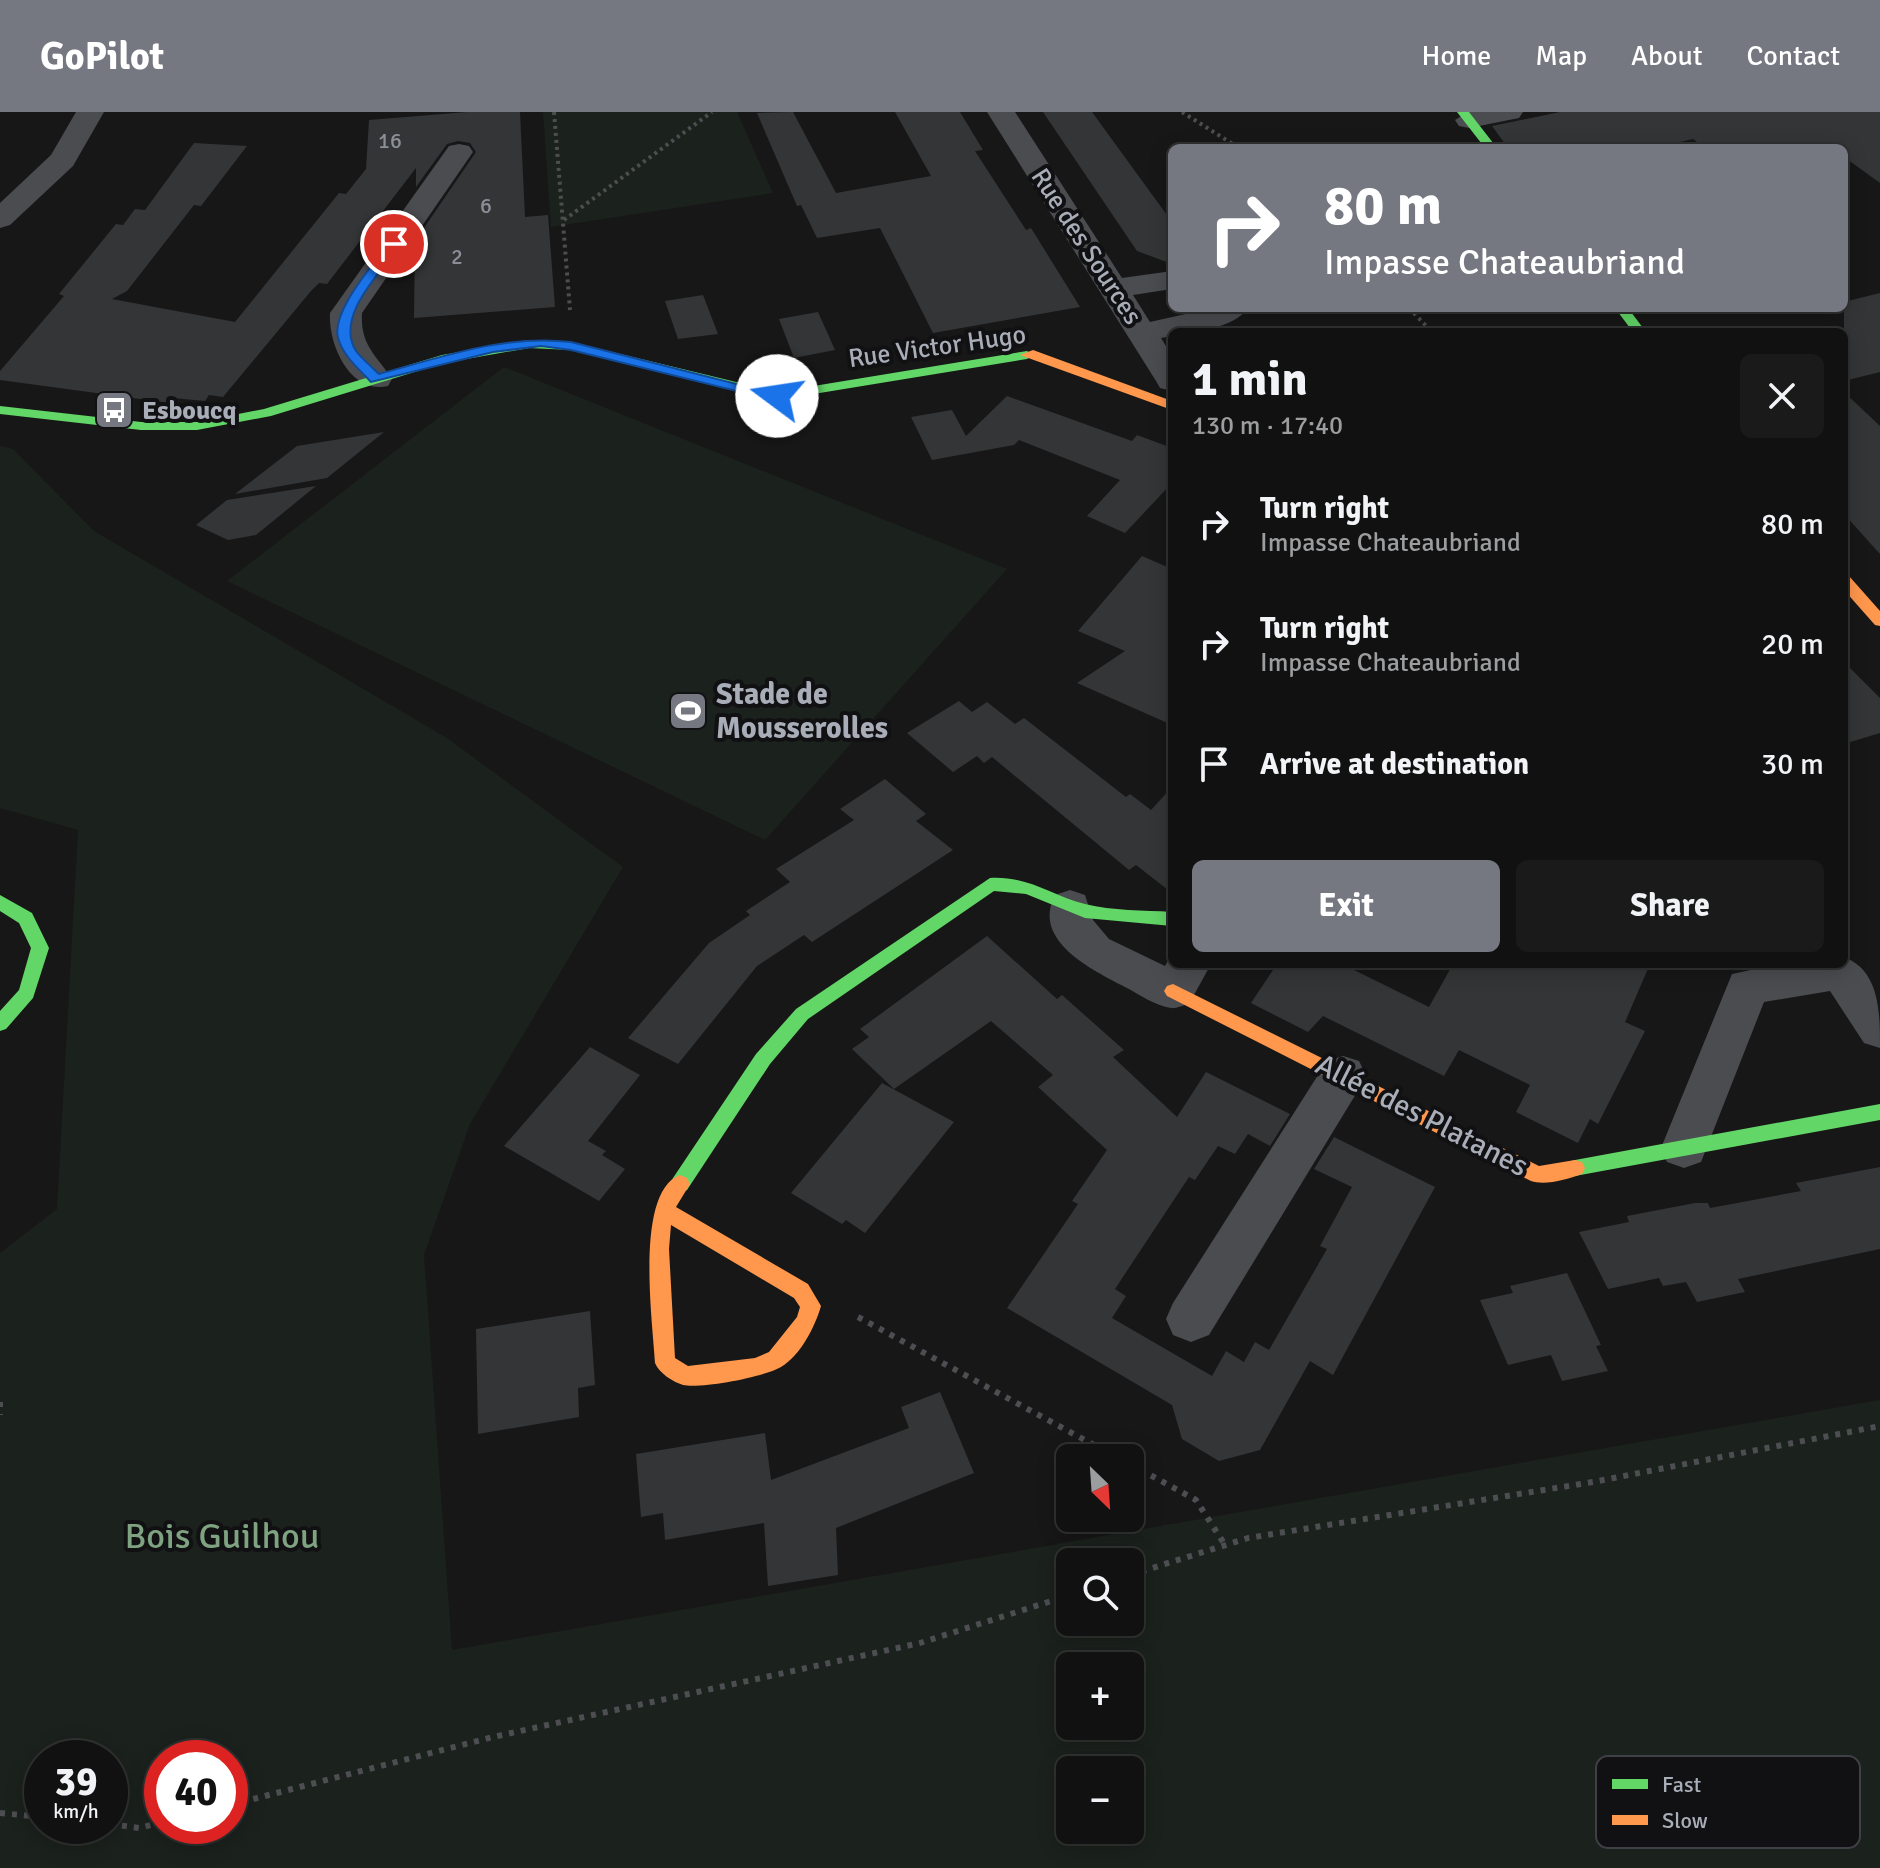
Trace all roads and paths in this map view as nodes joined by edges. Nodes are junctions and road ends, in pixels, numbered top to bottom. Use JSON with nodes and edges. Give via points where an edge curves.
{"nodes":[{"id":1,"x":90,"y":112,"type":"edge"},
{"id":2,"x":554,"y":112,"type":"edge"},
{"id":3,"x":712,"y":112,"type":"edge"},
{"id":4,"x":1001,"y":112,"type":"edge"},
{"id":5,"x":1182,"y":112,"type":"edge"},
{"id":6,"x":1509,"y":112,"type":"edge"},
{"id":7,"x":1466,"y":116,"type":"edge"},
{"id":8,"x":1233,"y":144,"type":"edge"},
{"id":9,"x":1488,"y":144,"type":"edge"},
{"id":10,"x":459,"y":152,"type":"dead end"},
{"id":11,"x":0,"y":219,"type":"edge"},
{"id":12,"x":563,"y":221,"type":"junction"},
{"id":13,"x":1168,"y":281,"type":"edge"},
{"id":14,"x":1114,"y":289,"type":"junction"},
{"id":15,"x":1227,"y":312,"type":"edge"},
{"id":16,"x":1413,"y":312,"type":"edge"},
{"id":17,"x":1624,"y":312,"type":"edge"},
{"id":18,"x":1428,"y":328,"type":"edge"},
{"id":19,"x":1637,"y":328,"type":"edge"},
{"id":20,"x":1143,"y":333,"type":"junction"},
{"id":21,"x":571,"y":346,"type":"junction"},
{"id":22,"x":1168,"y":374,"type":"edge"},
{"id":23,"x":376,"y":379,"type":"junction"},
{"id":24,"x":1168,"y":405,"type":"edge"},
{"id":25,"x":0,"y":410,"type":"edge"},
{"id":26,"x":1848,"y":585,"type":"edge"},
{"id":27,"x":1880,"y":621,"type":"edge"},
{"id":28,"x":0,"y":902,"type":"edge"},
{"id":29,"x":1070,"y":907,"type":"junction"},
{"id":30,"x":1168,"y":919,"type":"edge"},
{"id":31,"x":1181,"y":978,"type":"edge"},
{"id":32,"x":0,"y":1024,"type":"edge"},
{"id":33,"x":1880,"y":1030,"type":"edge"},
{"id":34,"x":1343,"y":1075,"type":"junction"},
{"id":35,"x":1880,"y":1112,"type":"edge"},
{"id":36,"x":1684,"y":1148,"type":"junction"},
{"id":37,"x":663,"y":1210,"type":"junction"},
{"id":38,"x":811,"y":1306,"type":"junction"},
{"id":39,"x":1191,"y":1319,"type":"dead end"},
{"id":40,"x":0,"y":1402,"type":"edge"},
{"id":41,"x":0,"y":1415,"type":"edge"},
{"id":42,"x":1880,"y":1426,"type":"edge"},
{"id":43,"x":1092,"y":1444,"type":"edge"},
{"id":44,"x":1144,"y":1472,"type":"edge"},
{"id":45,"x":1225,"y":1545,"type":"junction"},
{"id":46,"x":1144,"y":1571,"type":"edge"},
{"id":47,"x":1056,"y":1599,"type":"edge"},
{"id":48,"x":248,"y":1800,"type":"edge"},
{"id":49,"x":0,"y":1813,"type":"edge"},
{"id":50,"x":24,"y":1815,"type":"edge"}],
"edges":[{"from":1,"to":11,"type":"street","via":[[63,160]]},
{"from":2,"to":12,"type":"path"},
{"from":3,"to":12,"type":"path"},
{"from":4,"to":14,"type":"street","name":"Rue des Sources"},
{"from":5,"to":8,"type":"path"},
{"from":6,"to":7,"type":"street"},
{"from":7,"to":9,"type":"street"},
{"from":10,"to":23,"type":"street","via":[[346,313],[343,335],[350,352]]},
{"from":12,"to":21,"type":"path"},
{"from":13,"to":14,"type":"street"},
{"from":14,"to":20,"type":"street","name":"Rue des Sources"},
{"from":15,"to":20,"type":"street"},
{"from":16,"to":18,"type":"path"},
{"from":17,"to":19,"type":"street"},
{"from":20,"to":22,"type":"street","name":"Rue des Sources"},
{"from":21,"to":23,"type":"street","name":"Rue Victor Hugo","via":[[517,343]]},
{"from":21,"to":24,"type":"street","name":"Rue Victor Hugo","via":[[777,396],[1033,354]]},
{"from":23,"to":25,"type":"street","name":"Rue Victor Hugo","via":[[197,428]]},
{"from":26,"to":27,"type":"street"},
{"from":28,"to":32,"type":"street","via":[[26,918],[40,948],[27,993]]},
{"from":29,"to":30,"type":"street"},
{"from":29,"to":31,"type":"street","via":[[1072,926],[1094,951]]},
{"from":29,"to":37,"type":"street","via":[[1037,886],[1017,881],[990,885],[802,1014],[763,1059]]},
{"from":31,"to":34,"type":"street","name":"Allée des Platanes"},
{"from":33,"to":36,"type":"street","via":[[1849,980],[1836,972],[1748,987]]},
{"from":34,"to":36,"type":"street","name":"Allée des Platanes","via":[[1538,1175]]},
{"from":34,"to":39,"type":"street"},
{"from":35,"to":36,"type":"street","name":"Allée des Platanes"},
{"from":37,"to":38,"type":"street","via":[[801,1291]]},
{"from":37,"to":38,"type":"street","via":[[659,1249],[665,1363],[686,1376],[756,1368],[776,1359],[806,1322]]},
{"from":38,"to":43,"type":"path","via":[[849,1312]]},
{"from":40,"to":41,"type":"path"},
{"from":42,"to":45,"type":"path"},
{"from":44,"to":45,"type":"path","via":[[1196,1500]]},
{"from":45,"to":46,"type":"path"},
{"from":47,"to":48,"type":"path","via":[[920,1643],[493,1737]]},
{"from":49,"to":50,"type":"path"}]}
